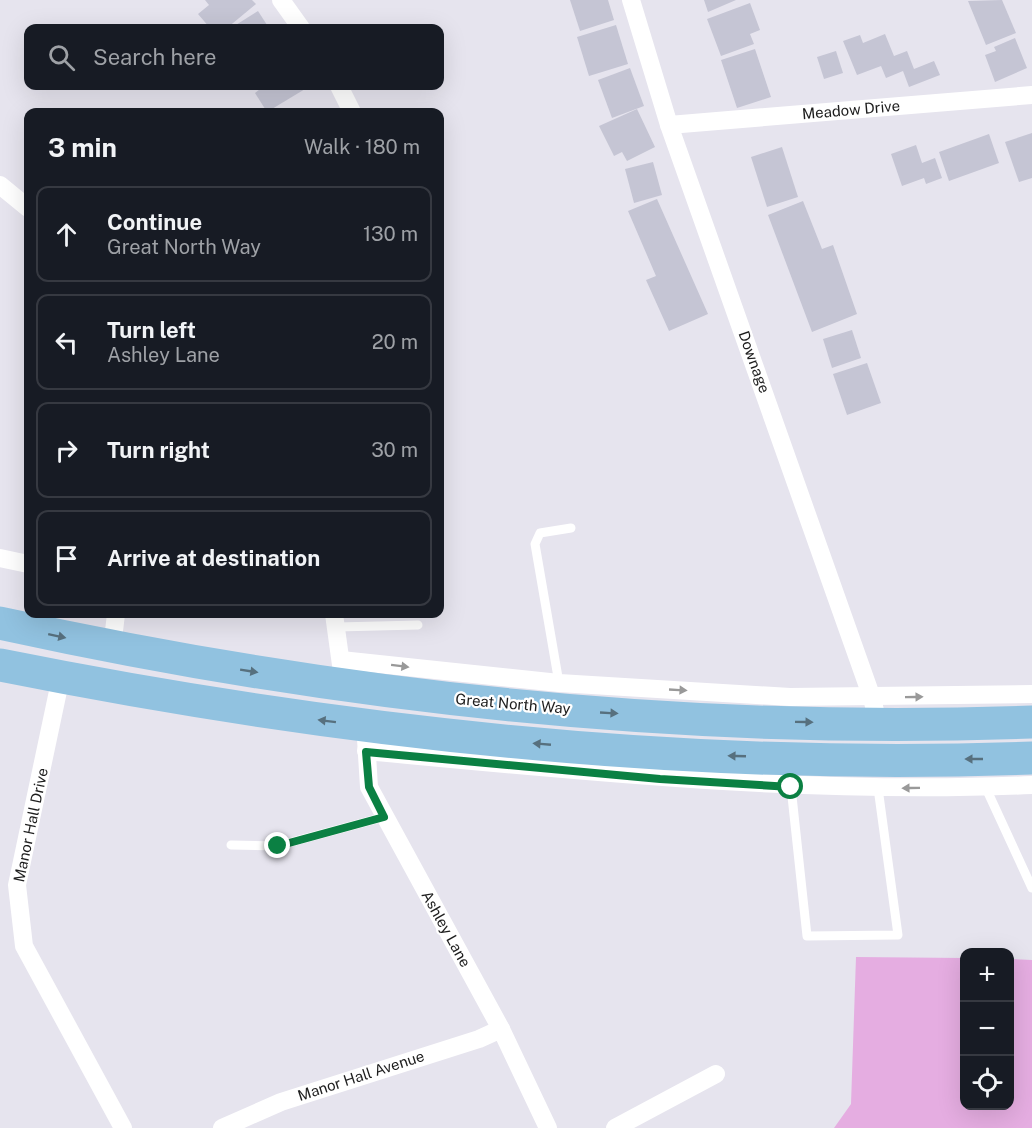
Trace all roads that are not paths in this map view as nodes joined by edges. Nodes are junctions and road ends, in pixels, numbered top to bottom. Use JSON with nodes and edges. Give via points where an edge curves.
{"nodes":[{"id":1,"x":281,"y":0,"type":"edge"},
{"id":2,"x":631,"y":0,"type":"edge"},
{"id":3,"x":298,"y":24,"type":"edge"},
{"id":4,"x":341,"y":90,"type":"edge"},
{"id":5,"x":1032,"y":95,"type":"edge"},
{"id":6,"x":350,"y":108,"type":"edge"},
{"id":7,"x":669,"y":125,"type":"junction"},
{"id":8,"x":0,"y":185,"type":"edge"},
{"id":9,"x":24,"y":205,"type":"edge"},
{"id":10,"x":571,"y":528,"type":"dead end"},
{"id":11,"x":0,"y":558,"type":"edge"},
{"id":12,"x":24,"y":563,"type":"edge"},
{"id":13,"x":116,"y":618,"type":"edge"},
{"id":14,"x":335,"y":620,"type":"edge"},
{"id":15,"x":0,"y":623,"type":"edge"},
{"id":16,"x":418,"y":625,"type":"dead end"},
{"id":17,"x":112,"y":648,"type":"junction"},
{"id":18,"x":0,"y":665,"type":"edge"},
{"id":19,"x":342,"y":673,"type":"junction"},
{"id":20,"x":61,"y":677,"type":"junction"},
{"id":21,"x":559,"y":683,"type":"junction"},
{"id":22,"x":1032,"y":694,"type":"edge"},
{"id":23,"x":875,"y":711,"type":"junction"},
{"id":24,"x":1032,"y":722,"type":"edge"},
{"id":25,"x":366,"y":739,"type":"junction"},
{"id":26,"x":1032,"y":758,"type":"edge"},
{"id":27,"x":1032,"y":785,"type":"edge"},
{"id":28,"x":985,"y":786,"type":"junction"},
{"id":29,"x":791,"y":787,"type":"junction"},
{"id":30,"x":878,"y":788,"type":"junction"},
{"id":31,"x":384,"y":817,"type":"junction"},
{"id":32,"x":231,"y":845,"type":"dead end"},
{"id":33,"x":1032,"y":888,"type":"edge"},
{"id":34,"x":501,"y":1029,"type":"junction"},
{"id":35,"x":716,"y":1074,"type":"dead end"},
{"id":36,"x":123,"y":1128,"type":"edge"},
{"id":37,"x":222,"y":1128,"type":"edge"},
{"id":38,"x":548,"y":1128,"type":"edge"},
{"id":39,"x":615,"y":1128,"type":"edge"}],
"edges":[{"from":1,"to":3,"type":"street"},
{"from":2,"to":7,"type":"street","name":"Downage"},
{"from":4,"to":6,"type":"street"},
{"from":5,"to":7,"type":"street","name":"Meadow Drive"},
{"from":7,"to":23,"type":"street","name":"Downage"},
{"from":8,"to":9,"type":"street"},
{"from":10,"to":21,"type":"lane","via":[[540,533],[535,544]]},
{"from":11,"to":12,"type":"street"},
{"from":13,"to":17,"type":"street"},
{"from":14,"to":16,"type":"lane"},
{"from":14,"to":19,"type":"street"},
{"from":15,"to":17,"type":"highway","name":"Great North Way","one_way":true},
{"from":17,"to":19,"type":"highway","name":"Great North Way","one_way":true},
{"from":18,"to":20,"type":"highway"},
{"from":19,"to":21,"type":"street","name":"Great North Way","one_way":true},
{"from":19,"to":23,"type":"highway","name":"Great North Way","one_way":true,"via":[[589,711],[743,720]]},
{"from":25,"to":20,"type":"highway","one_way":true},
{"from":20,"to":36,"type":"street","name":"Manor Hall Drive","via":[[17,885],[18,916],[24,946]]},
{"from":21,"to":23,"type":"street","name":"Great North Way","one_way":true,"via":[[790,697]]},
{"from":23,"to":22,"type":"street","name":"Great North Way","one_way":true},
{"from":23,"to":24,"type":"highway","name":"Great North Way"},
{"from":26,"to":25,"type":"highway","one_way":true,"via":[[888,760],[665,754],[476,738]]},
{"from":25,"to":29,"type":"street","via":[[660,779]]},
{"from":25,"to":31,"type":"street","name":"Ashley Lane","via":[[369,787]]},
{"from":27,"to":28,"type":"street"},
{"from":28,"to":30,"type":"street","one_way":true},
{"from":28,"to":33,"type":"lane"},
{"from":29,"to":30,"type":"street"},
{"from":29,"to":30,"type":"lane","via":[[807,936],[898,935]]},
{"from":31,"to":32,"type":"lane","via":[[278,846]]},
{"from":31,"to":34,"type":"street","name":"Ashley Lane"},
{"from":34,"to":37,"type":"street","name":"Manor Hall Avenue","via":[[281,1102]]},
{"from":34,"to":38,"type":"street","name":"Ashley Lane"},
{"from":35,"to":39,"type":"street"}]}
